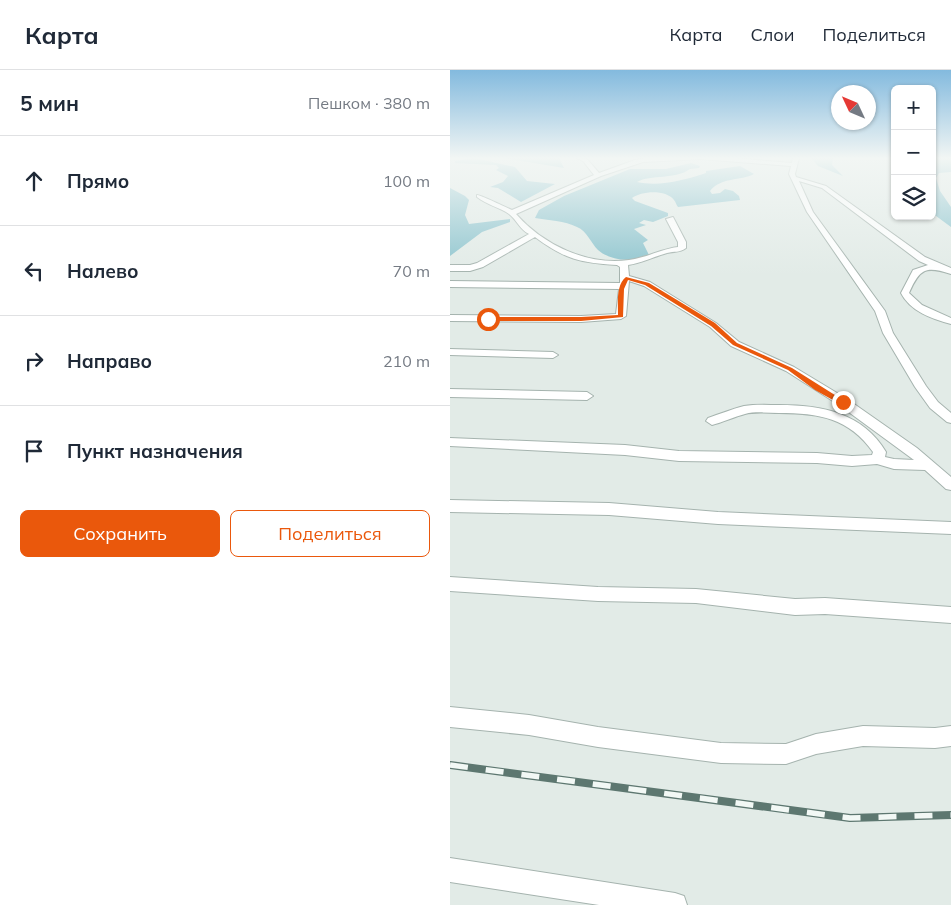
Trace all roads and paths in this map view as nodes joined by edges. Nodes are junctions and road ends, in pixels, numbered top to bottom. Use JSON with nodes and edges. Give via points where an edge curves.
{"nodes":[{"id":1,"x":480,"y":197,"type":"edge"},
{"id":2,"x":548,"y":197,"type":"edge"},
{"id":3,"x":803,"y":197,"type":"edge"},
{"id":4,"x":838,"y":197,"type":"edge"},
{"id":5,"x":512,"y":213,"type":"junction"},
{"id":6,"x":670,"y":219,"type":"dead end"},
{"id":7,"x":535,"y":234,"type":"junction"},
{"id":8,"x":618,"y":262,"type":"junction"},
{"id":9,"x":940,"y":267,"type":"junction"},
{"id":10,"x":450,"y":268,"type":"edge"},
{"id":11,"x":951,"y":271,"type":"edge"},
{"id":12,"x":624,"y":282,"type":"junction"},
{"id":13,"x":450,"y":284,"type":"edge"},
{"id":14,"x":450,"y":318,"type":"edge"},
{"id":15,"x":951,"y":321,"type":"edge"},
{"id":16,"x":450,"y":352,"type":"edge"},
{"id":17,"x":553,"y":355,"type":"dead end"},
{"id":18,"x":450,"y":393,"type":"edge"},
{"id":19,"x":587,"y":396,"type":"dead end"},
{"id":20,"x":951,"y":419,"type":"edge"},
{"id":21,"x":712,"y":421,"type":"dead end"},
{"id":22,"x":450,"y":442,"type":"edge"},
{"id":23,"x":877,"y":459,"type":"junction"},
{"id":24,"x":928,"y":465,"type":"junction"},
{"id":25,"x":951,"y":485,"type":"edge"},
{"id":26,"x":450,"y":506,"type":"edge"},
{"id":27,"x":951,"y":528,"type":"edge"},
{"id":28,"x":450,"y":584,"type":"edge"},
{"id":29,"x":951,"y":615,"type":"edge"},
{"id":30,"x":450,"y":717,"type":"edge"},
{"id":31,"x":951,"y":736,"type":"edge"},
{"id":32,"x":450,"y":870,"type":"edge"},
{"id":33,"x":675,"y":905,"type":"edge"}],
"edges":[{"from":1,"to":5,"type":"lane","via":[[488,204]]},
{"from":2,"to":5,"type":"lane"},
{"from":3,"to":20,"type":"lane","via":[[810,212],[880,310],[888,333],[921,387],[934,405]]},
{"from":4,"to":9,"type":"lane","via":[[922,259]]},
{"from":5,"to":7,"type":"lane","via":[[526,230]]},
{"from":6,"to":8,"type":"lane","via":[[683,246],[680,249],[643,260]]},
{"from":7,"to":8,"type":"lane","via":[[558,251],[571,256]]},
{"from":7,"to":10,"type":"lane","via":[[480,265]]},
{"from":8,"to":12,"type":"lane","via":[[624,266]]},
{"from":9,"to":11,"type":"lane"},
{"from":9,"to":15,"type":"lane","via":[[922,268],[915,272],[905,293],[918,307]]},
{"from":12,"to":13,"type":"lane"},
{"from":12,"to":14,"type":"lane","via":[[621,316],[581,319]]},
{"from":12,"to":24,"type":"lane","via":[[647,284],[713,324],[735,344],[790,369],[882,429]]},
{"from":16,"to":17,"type":"lane"},
{"from":18,"to":19,"type":"lane"},
{"from":21,"to":23,"type":"lane","via":[[747,410],[805,409],[830,413],[871,437],[880,452]]},
{"from":22,"to":23,"type":"lane","via":[[625,450],[679,456]]},
{"from":23,"to":24,"type":"lane","via":[[894,464]]},
{"from":24,"to":25,"type":"lane"},
{"from":26,"to":27,"type":"lane","via":[[609,509],[718,518]]},
{"from":28,"to":29,"type":"lane","via":[[598,594],[696,596],[795,607],[825,606]]},
{"from":30,"to":31,"type":"lane","via":[[722,753],[786,754],[816,744],[863,736]]},
{"from":32,"to":33,"type":"street"}]}
